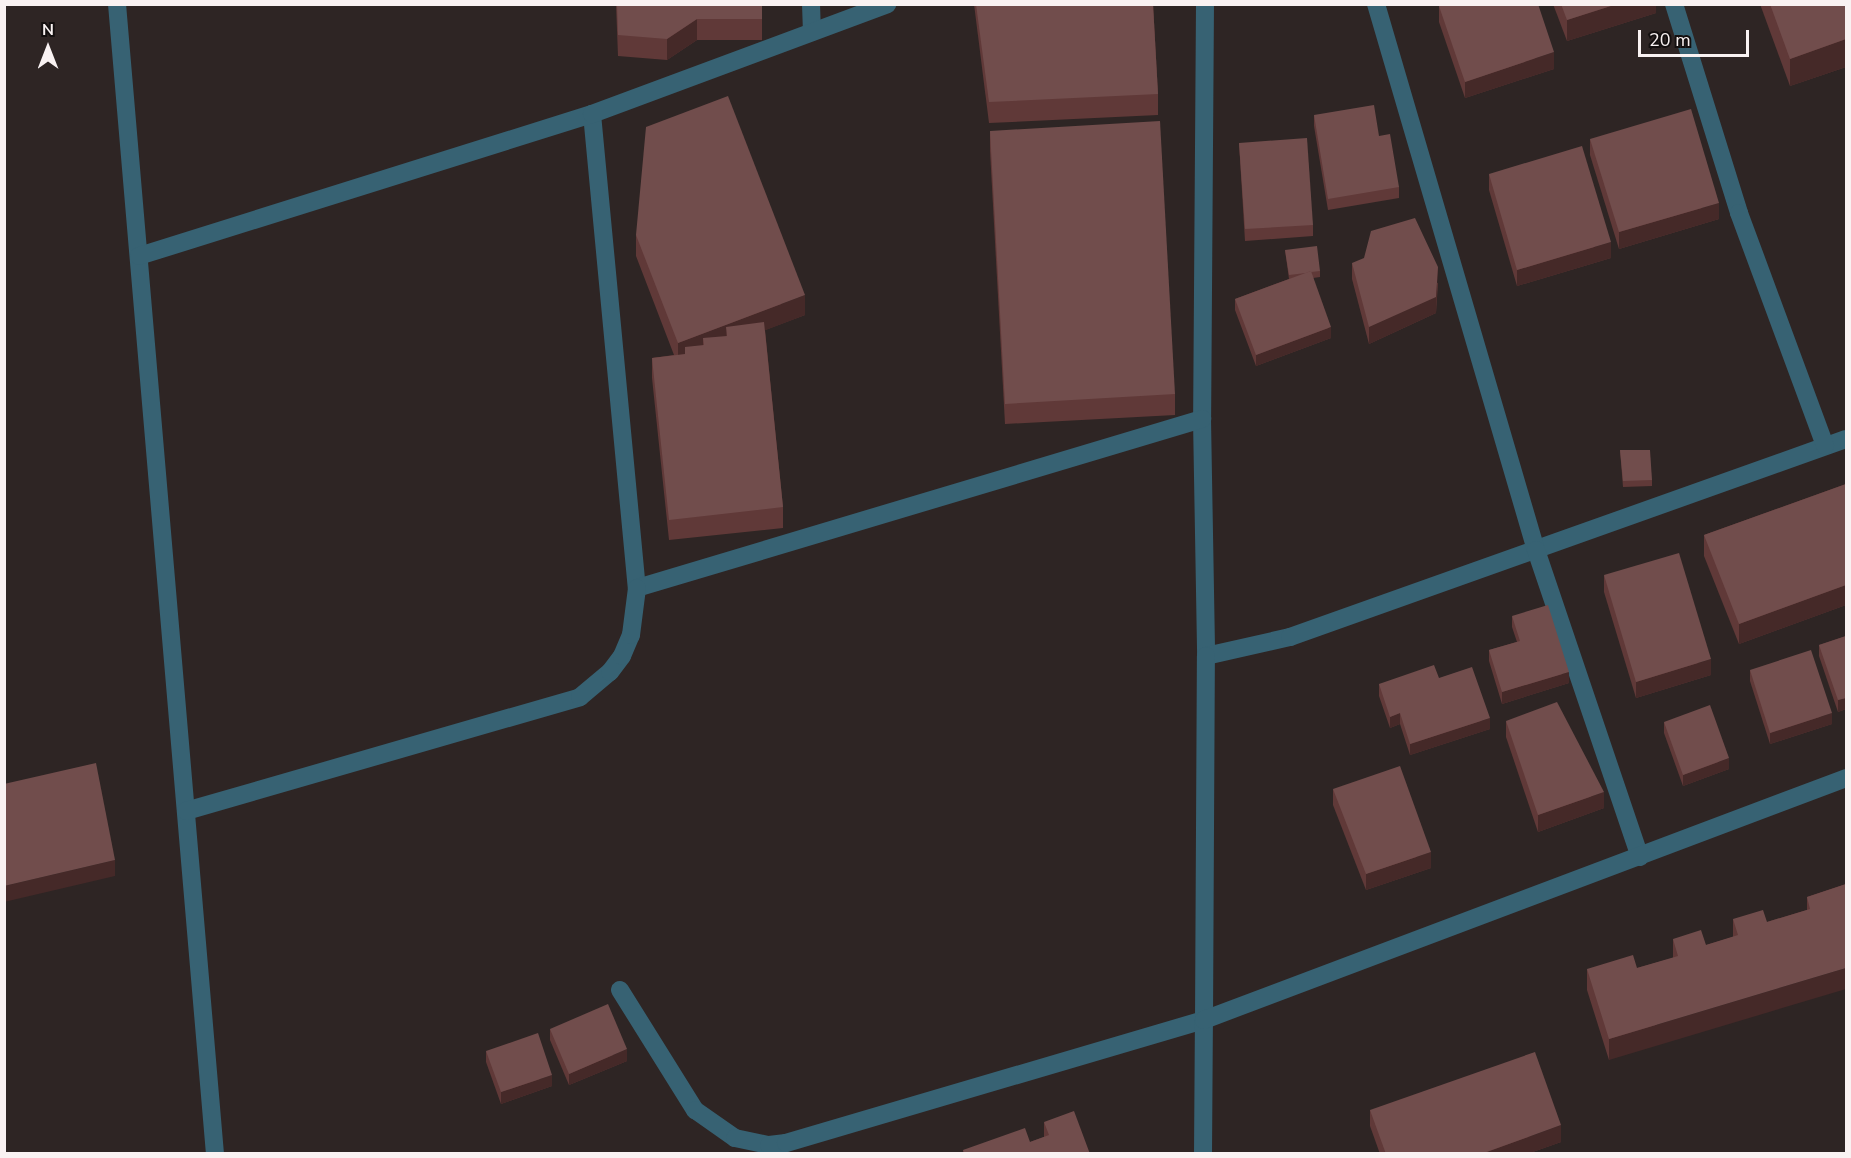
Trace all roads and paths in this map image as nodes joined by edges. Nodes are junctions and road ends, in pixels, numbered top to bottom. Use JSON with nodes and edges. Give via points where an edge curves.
{"nodes":[{"id":1,"x":117,"y":4,"type":"edge"},
{"id":2,"x":811,"y":4,"type":"edge"},
{"id":3,"x":887,"y":4,"type":"edge"},
{"id":4,"x":1205,"y":4,"type":"edge"},
{"id":5,"x":1376,"y":4,"type":"edge"},
{"id":6,"x":1674,"y":4,"type":"edge"},
{"id":7,"x":813,"y":32,"type":"junction"},
{"id":8,"x":592,"y":114,"type":"junction"},
{"id":9,"x":139,"y":256,"type":"junction"},
{"id":10,"x":1202,"y":419,"type":"junction"},
{"id":11,"x":1846,"y":439,"type":"edge"},
{"id":12,"x":1825,"y":446,"type":"junction"},
{"id":13,"x":1536,"y":550,"type":"junction"},
{"id":14,"x":637,"y":588,"type":"junction"},
{"id":15,"x":1206,"y":656,"type":"junction"},
{"id":16,"x":1846,"y":778,"type":"edge"},
{"id":17,"x":186,"y":811,"type":"junction"},
{"id":18,"x":1640,"y":857,"type":"junction"},
{"id":19,"x":620,"y":990,"type":"dead end"},
{"id":20,"x":1204,"y":1020,"type":"junction"},
{"id":21,"x":215,"y":1154,"type":"edge"},
{"id":22,"x":1203,"y":1154,"type":"edge"}],
"edges":[{"from":1,"to":9,"type":"street"},
{"from":2,"to":7,"type":"street"},
{"from":3,"to":7,"type":"street"},
{"from":4,"to":10,"type":"street"},
{"from":5,"to":13,"type":"street"},
{"from":6,"to":12,"type":"street","via":[[1739,213]]},
{"from":7,"to":8,"type":"street"},
{"from":8,"to":9,"type":"street"},
{"from":8,"to":14,"type":"street"},
{"from":9,"to":17,"type":"street"},
{"from":10,"to":14,"type":"street"},
{"from":10,"to":15,"type":"street"},
{"from":11,"to":12,"type":"street"},
{"from":12,"to":13,"type":"street"},
{"from":13,"to":15,"type":"street","via":[[1290,637]]},
{"from":13,"to":18,"type":"street"},
{"from":14,"to":17,"type":"street","via":[[632,635],[610,672],[580,698]]},
{"from":15,"to":20,"type":"street"},
{"from":16,"to":18,"type":"street"},
{"from":17,"to":21,"type":"street"},
{"from":18,"to":20,"type":"street"},
{"from":19,"to":20,"type":"street","via":[[695,1110],[735,1138],[769,1145]]},
{"from":20,"to":22,"type":"street"}]}
